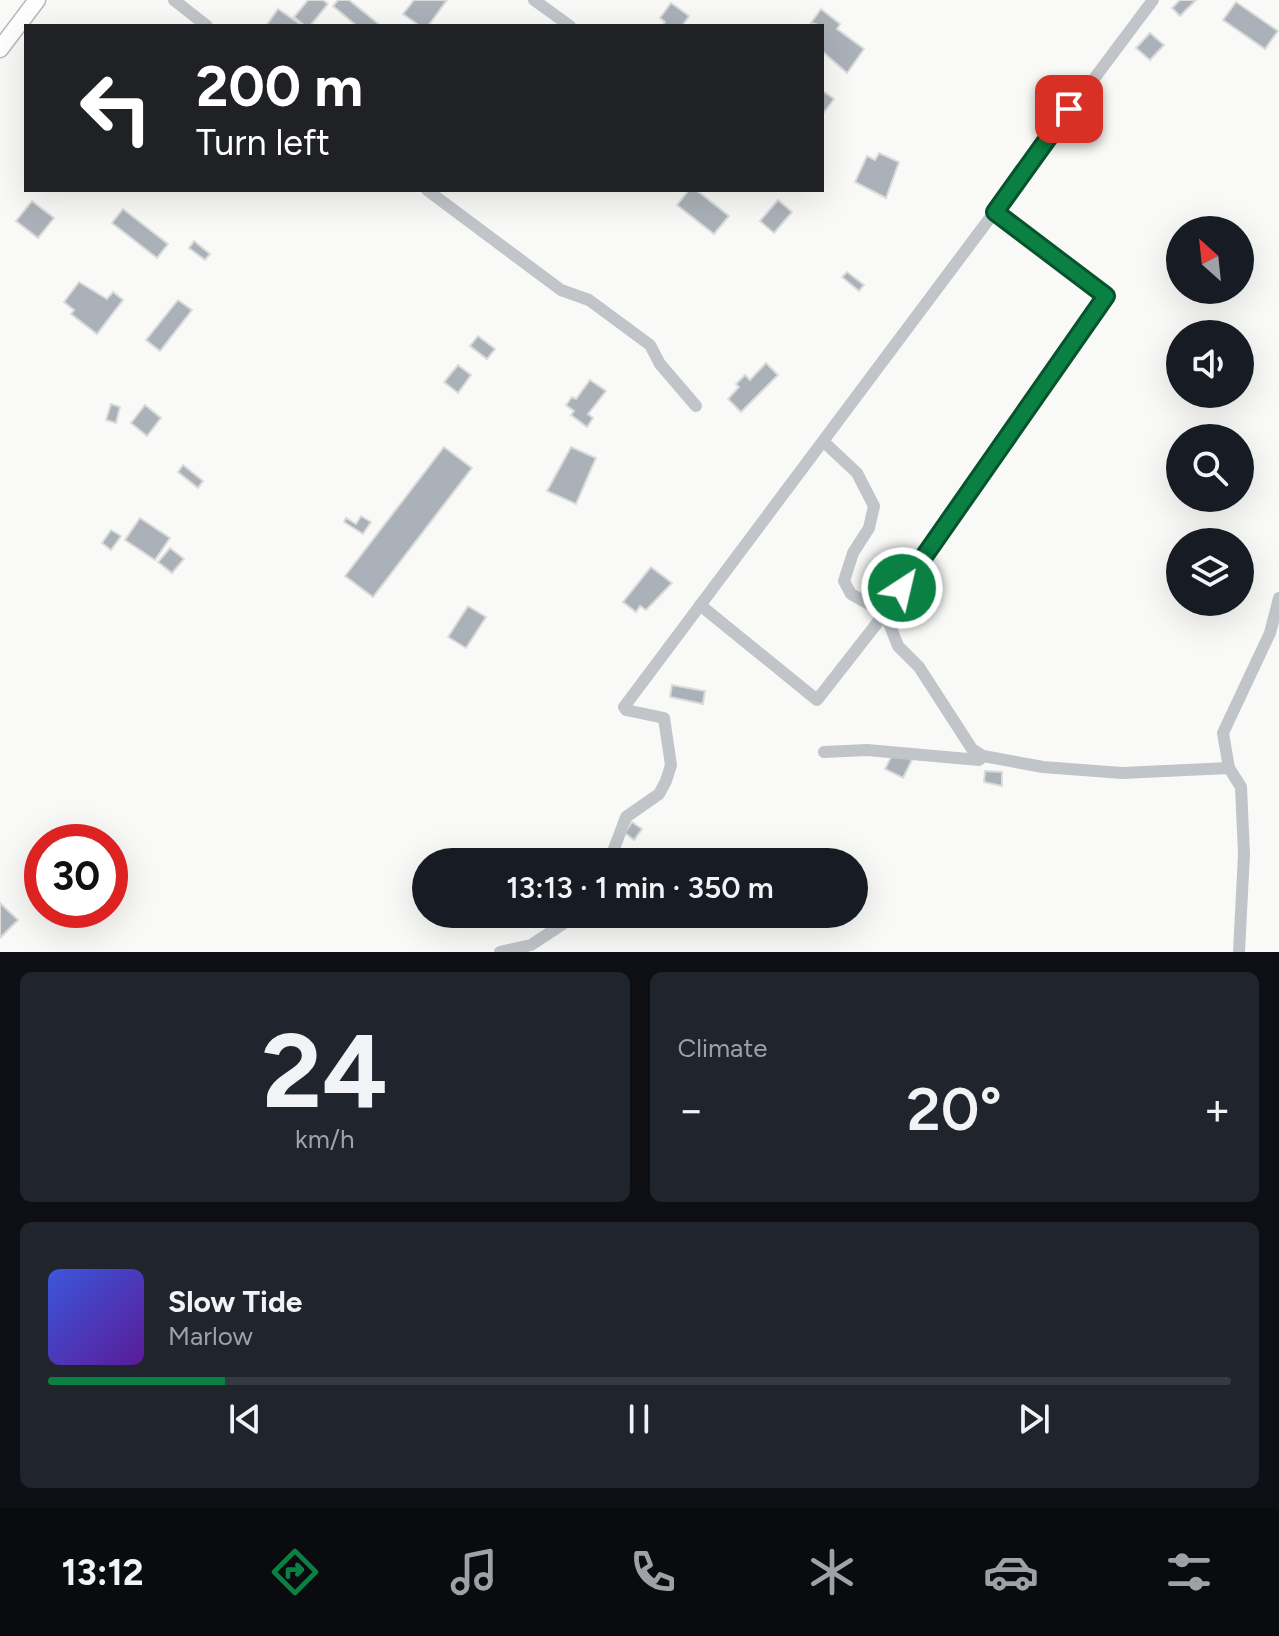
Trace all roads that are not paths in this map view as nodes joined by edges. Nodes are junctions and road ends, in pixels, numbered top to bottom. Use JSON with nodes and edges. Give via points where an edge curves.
{"nodes":[{"id":1,"x":37,"y":0,"type":"edge"},
{"id":2,"x":174,"y":0,"type":"edge"},
{"id":3,"x":534,"y":0,"type":"edge"},
{"id":4,"x":1153,"y":0,"type":"edge"},
{"id":5,"x":204,"y":24,"type":"edge"},
{"id":6,"x":567,"y":24,"type":"edge"},
{"id":7,"x":0,"y":49,"type":"edge"},
{"id":8,"x":430,"y":192,"type":"edge"},
{"id":9,"x":995,"y":212,"type":"junction"},
{"id":10,"x":696,"y":406,"type":"dead end"},
{"id":11,"x":824,"y":442,"type":"junction"},
{"id":12,"x":1279,"y":598,"type":"edge"},
{"id":13,"x":700,"y":605,"type":"junction"},
{"id":14,"x":885,"y":613,"type":"junction"},
{"id":15,"x":824,"y":752,"type":"dead end"},
{"id":16,"x":983,"y":756,"type":"junction"},
{"id":17,"x":1229,"y":768,"type":"junction"},
{"id":18,"x":614,"y":848,"type":"edge"},
{"id":19,"x":557,"y":928,"type":"edge"},
{"id":20,"x":500,"y":952,"type":"edge"},
{"id":21,"x":1239,"y":952,"type":"edge"}],
"edges":[{"from":1,"to":7,"type":"highway"},
{"from":2,"to":5,"type":"street"},
{"from":3,"to":6,"type":"street"},
{"from":4,"to":9,"type":"street"},
{"from":8,"to":10,"type":"street","via":[[561,290],[589,300],[650,345]]},
{"from":9,"to":11,"type":"street"},
{"from":9,"to":14,"type":"street","via":[[1106,296]]},
{"from":11,"to":13,"type":"street"},
{"from":11,"to":14,"type":"street","via":[[857,473],[874,506],[844,581],[851,594]]},
{"from":12,"to":17,"type":"street","via":[[1270,633],[1223,733]]},
{"from":13,"to":14,"type":"street","via":[[817,700]]},
{"from":13,"to":18,"type":"street","via":[[624,707],[664,718],[671,765],[659,794],[626,817]]},
{"from":14,"to":16,"type":"street","via":[[898,646],[919,667],[972,749]]},
{"from":15,"to":16,"type":"street","via":[[867,750],[979,760]]},
{"from":16,"to":17,"type":"street","via":[[1122,773]]},
{"from":17,"to":21,"type":"street","via":[[1241,787]]},
{"from":19,"to":20,"type":"street","via":[[531,945]]}]}
